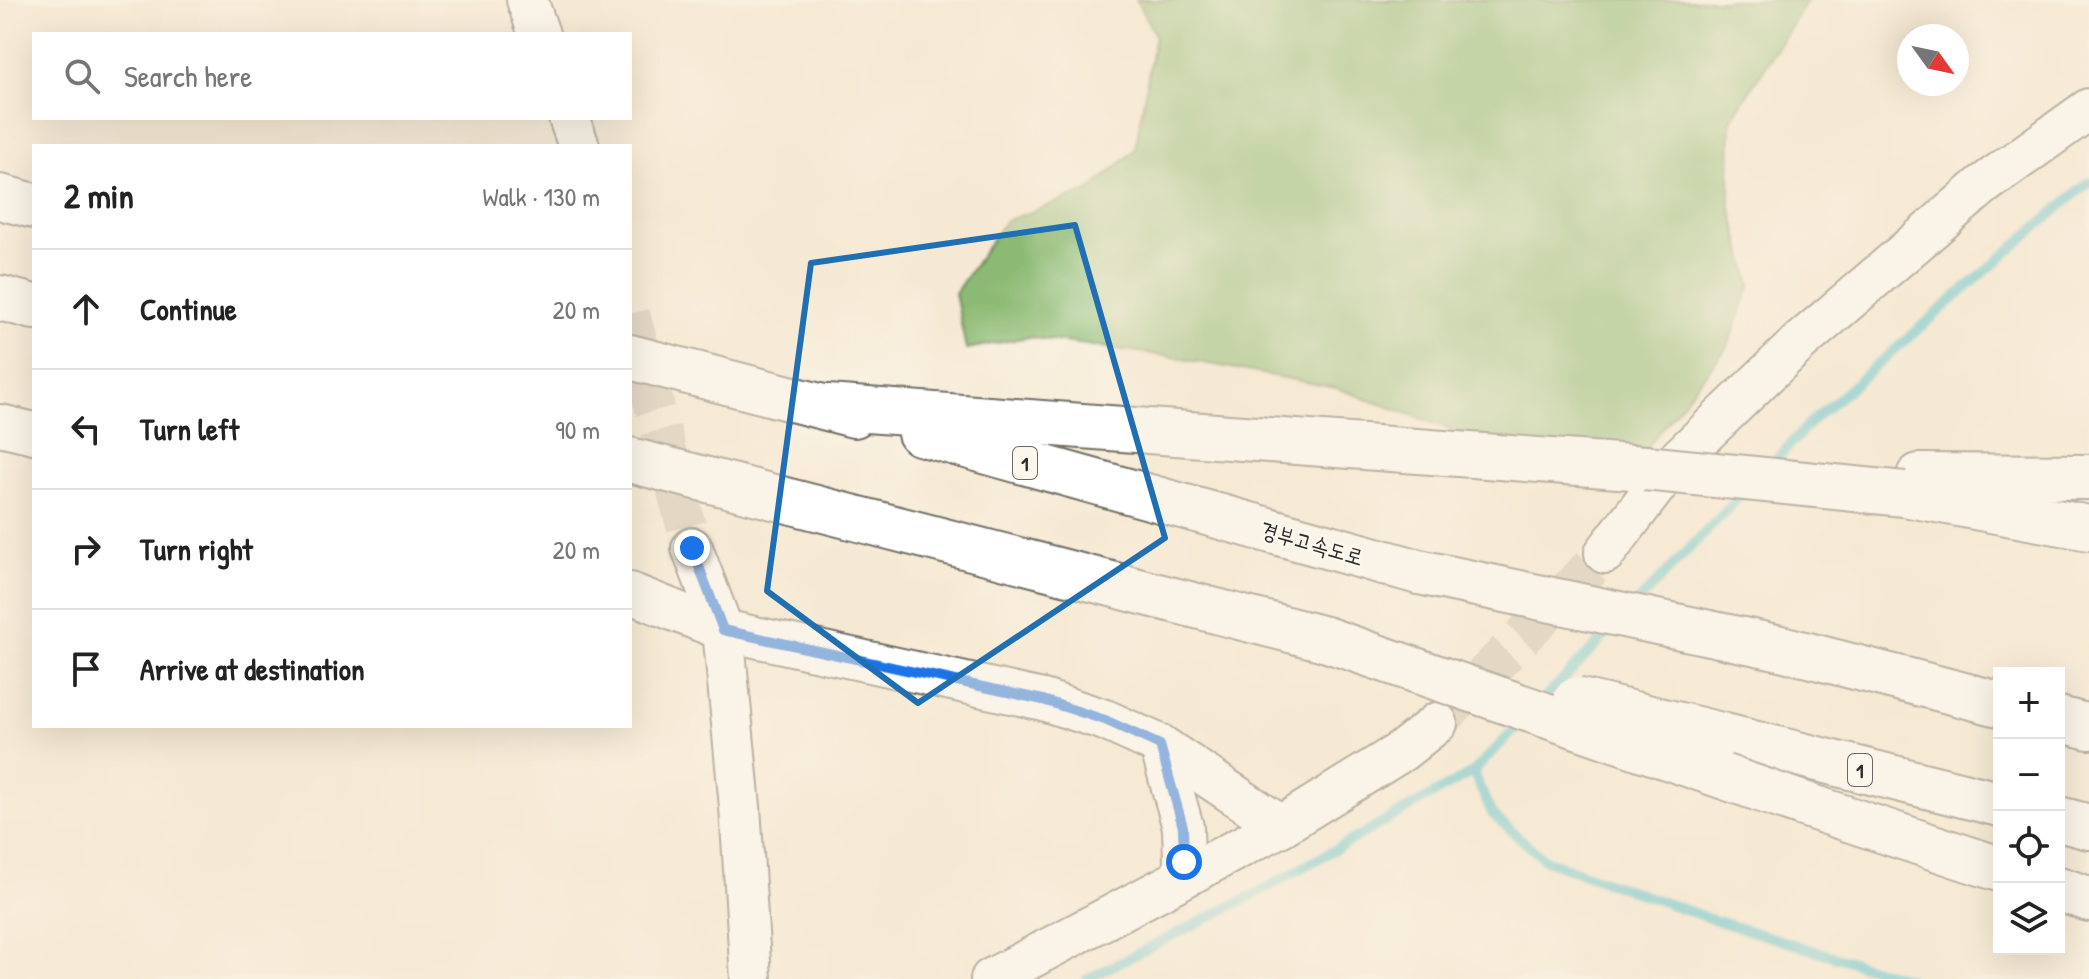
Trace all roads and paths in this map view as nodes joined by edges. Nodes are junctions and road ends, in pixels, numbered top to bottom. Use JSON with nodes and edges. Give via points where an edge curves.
{"nodes":[{"id":1,"x":527,"y":0,"type":"edge"},
{"id":2,"x":538,"y":32,"type":"edge"},
{"id":3,"x":2089,"y":109,"type":"edge"},
{"id":4,"x":570,"y":120,"type":"edge"},
{"id":5,"x":578,"y":144,"type":"edge"},
{"id":6,"x":0,"y":197,"type":"edge"},
{"id":7,"x":32,"y":205,"type":"edge"},
{"id":8,"x":0,"y":298,"type":"edge"},
{"id":9,"x":32,"y":306,"type":"edge"},
{"id":10,"x":632,"y":358,"type":"edge"},
{"id":11,"x":827,"y":407,"type":"junction"},
{"id":12,"x":0,"y":425,"type":"edge"},
{"id":13,"x":32,"y":433,"type":"edge"},
{"id":14,"x":632,"y":461,"type":"edge"},
{"id":15,"x":2089,"y":477,"type":"edge"},
{"id":16,"x":1903,"y":485,"type":"junction"},
{"id":17,"x":2089,"y":528,"type":"edge"},
{"id":18,"x":692,"y":548,"type":"tunnel mouth"},
{"id":19,"x":1605,"y":553,"type":"tunnel mouth"},
{"id":20,"x":632,"y":594,"type":"edge"},
{"id":21,"x":723,"y":630,"type":"junction"},
{"id":22,"x":1325,"y":639,"type":"junction"},
{"id":23,"x":1993,"y":702,"type":"edge"},
{"id":24,"x":2065,"y":721,"type":"edge"},
{"id":25,"x":1437,"y":723,"type":"tunnel mouth"},
{"id":26,"x":2089,"y":727,"type":"edge"},
{"id":27,"x":1160,"y":745,"type":"junction"},
{"id":28,"x":1993,"y":803,"type":"edge"},
{"id":29,"x":2065,"y":821,"type":"edge"},
{"id":30,"x":1281,"y":826,"type":"junction"},
{"id":31,"x":2089,"y":827,"type":"edge"},
{"id":32,"x":1993,"y":867,"type":"edge"},
{"id":33,"x":1182,"y":878,"type":"junction"},
{"id":34,"x":2065,"y":891,"type":"edge"},
{"id":35,"x":2089,"y":899,"type":"edge"},
{"id":36,"x":751,"y":979,"type":"edge"},
{"id":37,"x":991,"y":979,"type":"edge"}],
"edges":[{"from":1,"to":2,"type":"street"},
{"from":3,"to":19,"type":"street","via":[[1983,185],[1799,343],[1673,464]]},
{"from":4,"to":5,"type":"street"},
{"from":6,"to":7,"type":"highway"},
{"from":8,"to":9,"type":"highway"},
{"from":10,"to":11,"type":"highway","name":"경부고속도로","number":"1"},
{"from":11,"to":16,"type":"highway","bridge":true},
{"from":11,"to":23,"type":"highway","name":"경부고속도로","number":"1","bridge":true,"via":[[1419,572],[1781,648]]},
{"from":12,"to":13,"type":"street"},
{"from":14,"to":22,"type":"highway","number":"1"},
{"from":15,"to":16,"type":"highway"},
{"from":16,"to":17,"type":"highway"},
{"from":18,"to":21,"type":"street"},
{"from":20,"to":21,"type":"street"},
{"from":21,"to":27,"type":"street","via":[[1043,700]]},
{"from":21,"to":36,"type":"street"},
{"from":22,"to":28,"type":"highway","number":"1","bridge":true},
{"from":22,"to":32,"type":"highway","bridge":true},
{"from":24,"to":26,"type":"highway"},
{"from":25,"to":30,"type":"street","via":[[1402,751]]},
{"from":27,"to":30,"type":"street"},
{"from":27,"to":33,"type":"street","via":[[1183,827]]},
{"from":29,"to":31,"type":"highway"},
{"from":30,"to":33,"type":"street"},
{"from":33,"to":37,"type":"street"},
{"from":34,"to":35,"type":"highway"}]}
